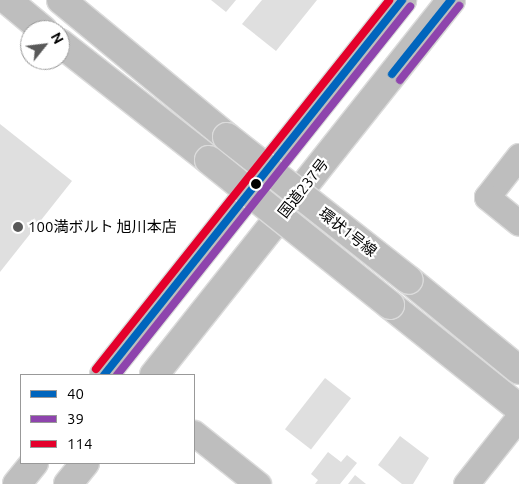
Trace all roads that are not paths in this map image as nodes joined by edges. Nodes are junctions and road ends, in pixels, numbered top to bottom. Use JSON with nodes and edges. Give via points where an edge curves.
{"nodes":[{"id":1,"x":6,"y":0,"type":"edge"},
{"id":2,"x":60,"y":0,"type":"edge"},
{"id":3,"x":402,"y":0,"type":"edge"},
{"id":4,"x":451,"y":0,"type":"edge"},
{"id":5,"x":31,"y":20,"type":"edge"},
{"id":6,"x":70,"y":51,"type":"edge"},
{"id":7,"x":519,"y":156,"type":"edge"},
{"id":8,"x":519,"y":222,"type":"edge"},
{"id":9,"x":516,"y":368,"type":"edge"},
{"id":10,"x":111,"y":373,"type":"edge"},
{"id":11,"x":155,"y":374,"type":"edge"},
{"id":12,"x":519,"y":408,"type":"edge"},
{"id":13,"x":519,"y":417,"type":"edge"},
{"id":14,"x":195,"y":434,"type":"edge"},
{"id":15,"x":33,"y":464,"type":"edge"},
{"id":16,"x":84,"y":464,"type":"edge"},
{"id":17,"x":17,"y":484,"type":"edge"},
{"id":18,"x":68,"y":484,"type":"edge"},
{"id":19,"x":258,"y":484,"type":"edge"},
{"id":20,"x":466,"y":484,"type":"edge"}],
"edges":[{"from":1,"to":5,"type":"main road"},
{"from":2,"to":9,"type":"main road","name":"環状1号線","bridge":true},
{"from":3,"to":10,"type":"main road"},
{"from":4,"to":11,"type":"main road","name":"国道237号"},
{"from":6,"to":12,"type":"main road","name":"環状1号線","bridge":true},
{"from":7,"to":8,"type":"street","via":[[487,196]]},
{"from":13,"to":20,"type":"street"},
{"from":14,"to":19,"type":"street"},
{"from":15,"to":17,"type":"main road"},
{"from":16,"to":18,"type":"main road"}]}
